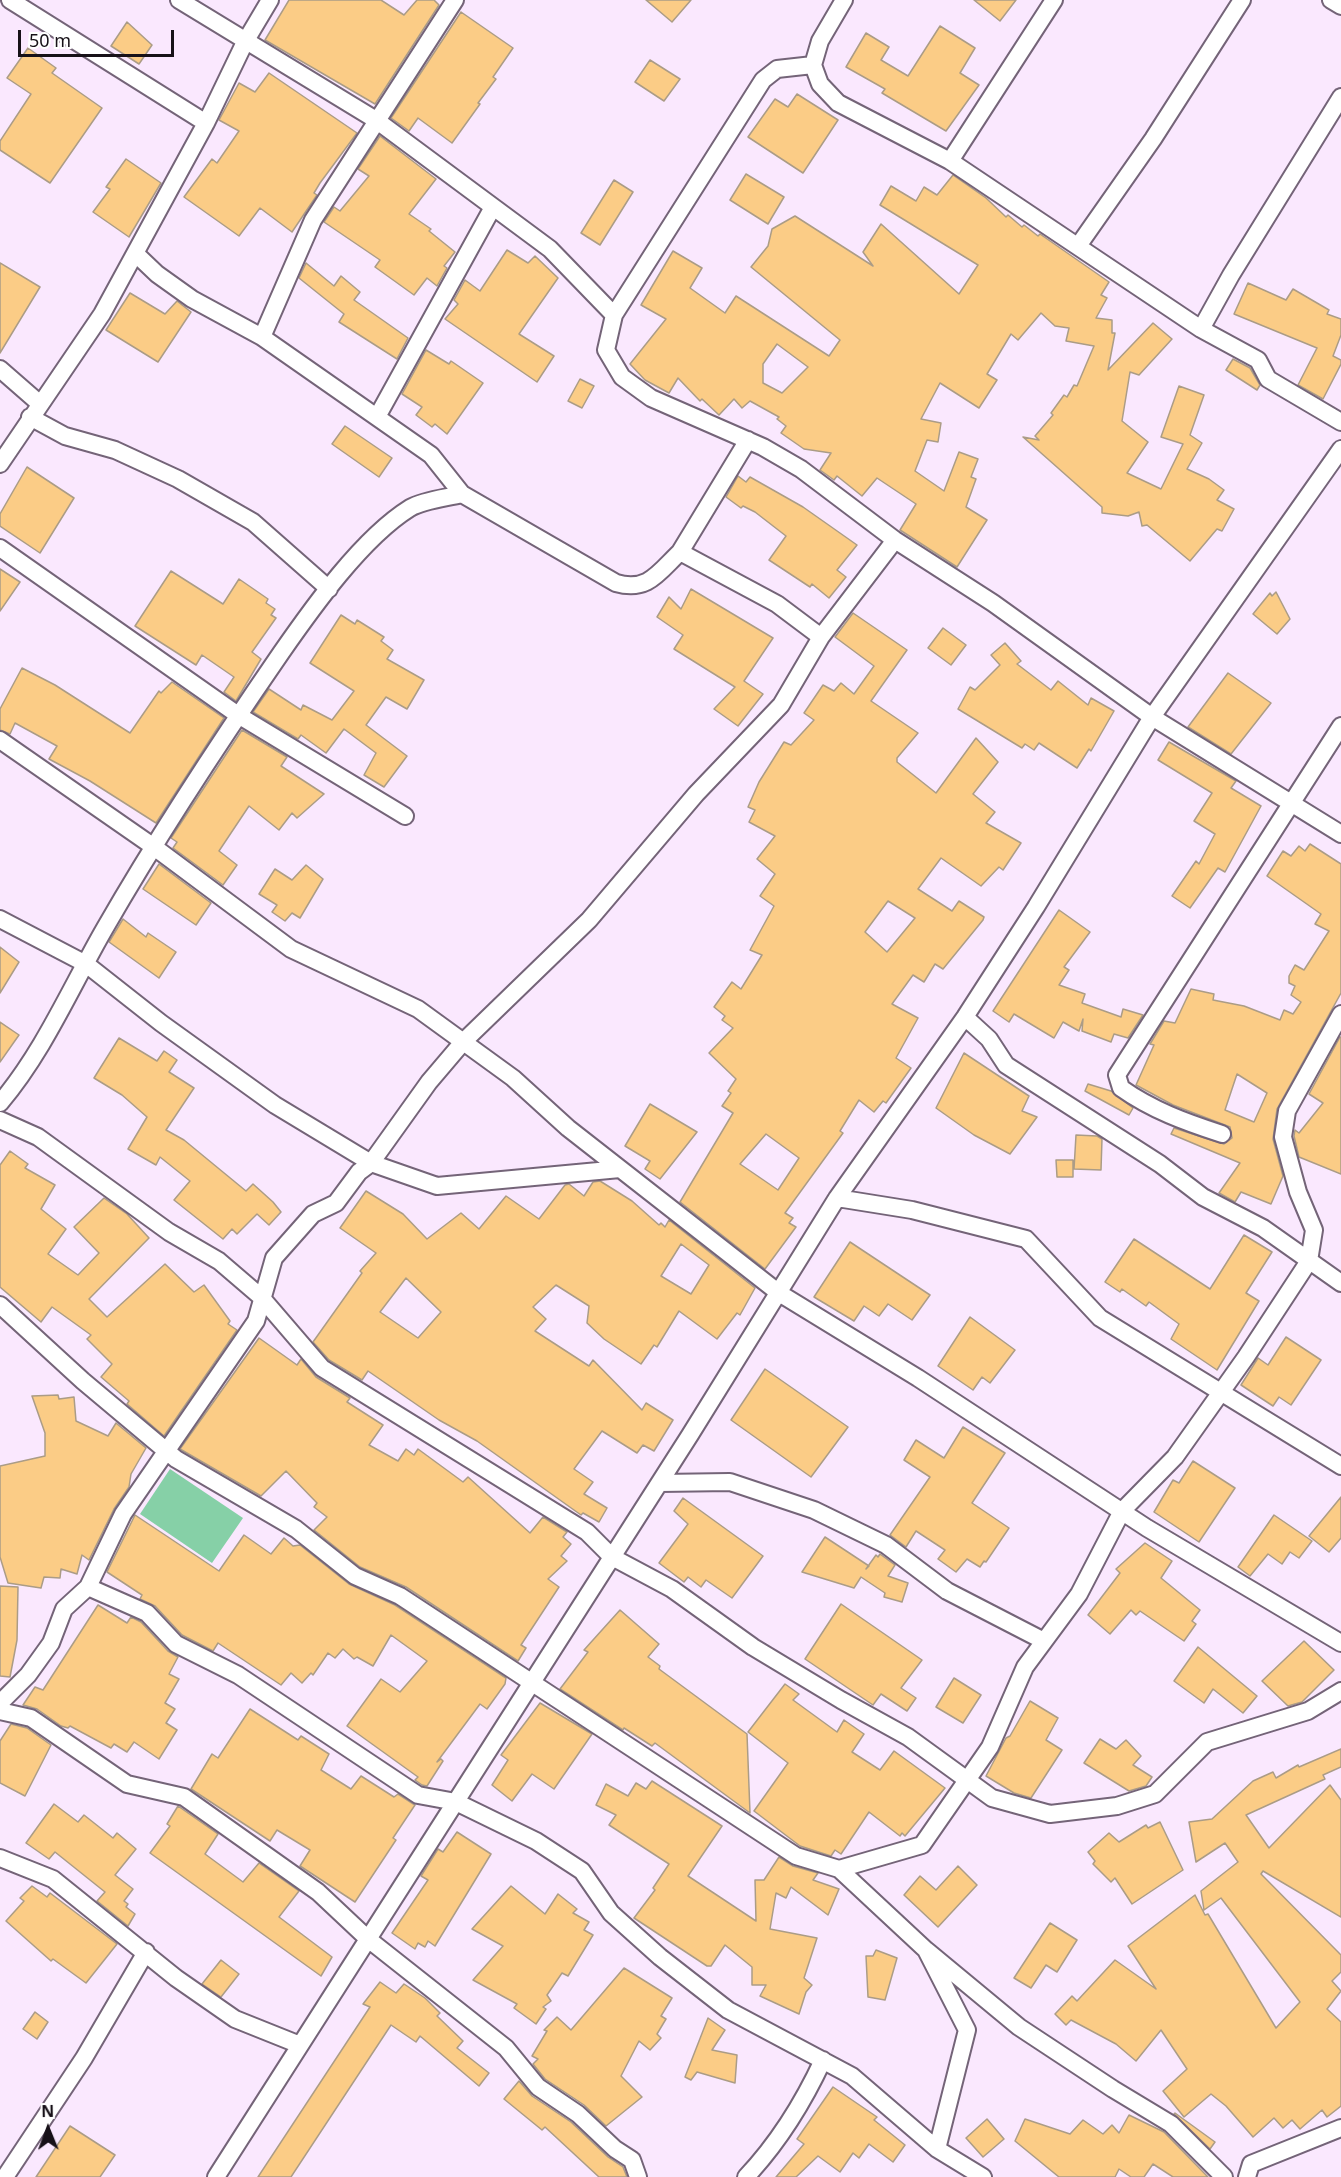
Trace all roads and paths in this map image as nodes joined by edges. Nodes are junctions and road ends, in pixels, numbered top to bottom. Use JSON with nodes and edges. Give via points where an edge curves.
{"nodes":[{"id":1,"x":9,"y":0,"type":"edge"},
{"id":2,"x":179,"y":0,"type":"edge"},
{"id":3,"x":270,"y":0,"type":"edge"},
{"id":4,"x":455,"y":0,"type":"edge"},
{"id":5,"x":844,"y":0,"type":"edge"},
{"id":6,"x":1054,"y":0,"type":"edge"},
{"id":7,"x":1242,"y":0,"type":"edge"},
{"id":8,"x":1331,"y":0,"type":"edge"},
{"id":9,"x":1341,"y":6,"type":"edge"},
{"id":10,"x":245,"y":42,"type":"junction"},
{"id":11,"x":813,"y":65,"type":"junction"},
{"id":12,"x":1341,"y":97,"type":"edge"},
{"id":13,"x":376,"y":120,"type":"junction"},
{"id":14,"x":206,"y":123,"type":"junction"},
{"id":15,"x":950,"y":161,"type":"junction"},
{"id":16,"x":493,"y":207,"type":"junction"},
{"id":17,"x":1078,"y":246,"type":"junction"},
{"id":18,"x":136,"y":254,"type":"junction"},
{"id":19,"x":614,"y":315,"type":"junction"},
{"id":20,"x":1201,"y":329,"type":"junction"},
{"id":21,"x":262,"y":337,"type":"junction"},
{"id":22,"x":0,"y":369,"type":"edge"},
{"id":23,"x":39,"y":403,"type":"junction"},
{"id":24,"x":30,"y":417,"type":"junction"},
{"id":25,"x":377,"y":417,"type":"junction"},
{"id":26,"x":1341,"y":422,"type":"edge"},
{"id":27,"x":748,"y":440,"type":"junction"},
{"id":28,"x":1341,"y":449,"type":"edge"},
{"id":29,"x":0,"y":464,"type":"edge"},
{"id":30,"x":462,"y":494,"type":"junction"},
{"id":31,"x":895,"y":540,"type":"junction"},
{"id":32,"x":0,"y":548,"type":"edge"},
{"id":33,"x":680,"y":552,"type":"junction"},
{"id":34,"x":329,"y":589,"type":"junction"},
{"id":35,"x":821,"y":637,"type":"junction"},
{"id":36,"x":238,"y":715,"type":"junction"},
{"id":37,"x":1152,"y":717,"type":"junction"},
{"id":38,"x":1341,"y":726,"type":"edge"},
{"id":39,"x":0,"y":740,"type":"edge"},
{"id":40,"x":1290,"y":802,"type":"junction"},
{"id":41,"x":405,"y":816,"type":"dead end"},
{"id":42,"x":1341,"y":834,"type":"edge"},
{"id":43,"x":154,"y":846,"type":"junction"},
{"id":44,"x":0,"y":919,"type":"edge"},
{"id":45,"x":86,"y":963,"type":"junction"},
{"id":46,"x":1341,"y":1014,"type":"edge"},
{"id":47,"x":965,"y":1017,"type":"junction"},
{"id":48,"x":463,"y":1042,"type":"junction"},
{"id":49,"x":0,"y":1103,"type":"edge"},
{"id":50,"x":0,"y":1120,"type":"edge"},
{"id":51,"x":1222,"y":1134,"type":"dead end"},
{"id":52,"x":371,"y":1163,"type":"junction"},
{"id":53,"x":621,"y":1169,"type":"junction"},
{"id":54,"x":837,"y":1198,"type":"junction"},
{"id":55,"x":1309,"y":1261,"type":"junction"},
{"id":56,"x":1341,"y":1283,"type":"edge"},
{"id":57,"x":779,"y":1293,"type":"junction"},
{"id":58,"x":261,"y":1297,"type":"junction"},
{"id":59,"x":0,"y":1305,"type":"edge"},
{"id":60,"x":1221,"y":1390,"type":"junction"},
{"id":61,"x":165,"y":1450,"type":"junction"},
{"id":62,"x":1341,"y":1466,"type":"edge"},
{"id":63,"x":660,"y":1483,"type":"junction"},
{"id":64,"x":1122,"y":1512,"type":"junction"},
{"id":65,"x":612,"y":1557,"type":"junction"},
{"id":66,"x":88,"y":1587,"type":"junction"},
{"id":67,"x":1044,"y":1641,"type":"junction"},
{"id":68,"x":1341,"y":1643,"type":"edge"},
{"id":69,"x":532,"y":1683,"type":"junction"},
{"id":70,"x":1341,"y":1691,"type":"edge"},
{"id":71,"x":0,"y":1703,"type":"edge"},
{"id":72,"x":0,"y":1711,"type":"edge"},
{"id":73,"x":966,"y":1781,"type":"junction"},
{"id":74,"x":456,"y":1802,"type":"junction"},
{"id":75,"x":0,"y":1858,"type":"edge"},
{"id":76,"x":839,"y":1869,"type":"junction"},
{"id":77,"x":368,"y":1939,"type":"junction"},
{"id":78,"x":927,"y":1950,"type":"junction"},
{"id":79,"x":146,"y":1952,"type":"junction"},
{"id":80,"x":300,"y":2045,"type":"junction"},
{"id":81,"x":823,"y":2060,"type":"junction"},
{"id":82,"x":1341,"y":2128,"type":"edge"},
{"id":83,"x":937,"y":2149,"type":"junction"},
{"id":84,"x":4,"y":2177,"type":"edge"},
{"id":85,"x":216,"y":2177,"type":"edge"},
{"id":86,"x":638,"y":2177,"type":"edge"},
{"id":87,"x":746,"y":2177,"type":"edge"},
{"id":88,"x":982,"y":2177,"type":"edge"},
{"id":89,"x":1224,"y":2177,"type":"edge"},
{"id":90,"x":1247,"y":2177,"type":"edge"}],
"edges":[{"from":1,"to":14,"type":"street"},
{"from":2,"to":10,"type":"street"},
{"from":3,"to":10,"type":"street"},
{"from":4,"to":13,"type":"street"},
{"from":5,"to":11,"type":"street","via":[[820,41]]},
{"from":6,"to":15,"type":"street"},
{"from":7,"to":17,"type":"street","via":[[1153,139]]},
{"from":8,"to":9,"type":"street"},
{"from":10,"to":13,"type":"street"},
{"from":10,"to":14,"type":"street"},
{"from":11,"to":15,"type":"street","via":[[820,84],[838,103]]},
{"from":11,"to":19,"type":"street","via":[[777,69],[763,80]]},
{"from":12,"to":20,"type":"street"},
{"from":13,"to":16,"type":"street"},
{"from":13,"to":21,"type":"street","via":[[313,220]]},
{"from":14,"to":18,"type":"street"},
{"from":15,"to":17,"type":"street"},
{"from":16,"to":19,"type":"street","via":[[550,249]]},
{"from":16,"to":25,"type":"street"},
{"from":17,"to":20,"type":"street"},
{"from":18,"to":21,"type":"street","via":[[192,299]]},
{"from":18,"to":23,"type":"street","via":[[102,314]]},
{"from":19,"to":27,"type":"street","via":[[606,350],[622,377],[651,398]]},
{"from":20,"to":26,"type":"street","via":[[1258,360],[1268,379]]},
{"from":21,"to":25,"type":"street"},
{"from":22,"to":23,"type":"street"},
{"from":23,"to":24,"type":"street"},
{"from":24,"to":29,"type":"street"},
{"from":24,"to":34,"type":"street","via":[[64,436],[115,450],[178,479],[253,522]]},
{"from":25,"to":30,"type":"street","via":[[432,455]]},
{"from":27,"to":31,"type":"street","via":[[801,469]]},
{"from":27,"to":33,"type":"street"},
{"from":28,"to":37,"type":"street"},
{"from":30,"to":33,"type":"street","via":[[616,583],[632,587],[648,583]]},
{"from":30,"to":34,"type":"street","via":[[412,507],[377,534]]},
{"from":31,"to":35,"type":"street"},
{"from":31,"to":37,"type":"street","via":[[993,603]]},
{"from":32,"to":36,"type":"street"},
{"from":33,"to":35,"type":"street","via":[[777,604]]},
{"from":34,"to":36,"type":"street"},
{"from":35,"to":48,"type":"street","via":[[781,705],[696,794],[590,920]]},
{"from":36,"to":41,"type":"street"},
{"from":36,"to":43,"type":"street"},
{"from":37,"to":40,"type":"street"},
{"from":37,"to":47,"type":"street"},
{"from":38,"to":40,"type":"street"},
{"from":39,"to":43,"type":"street"},
{"from":40,"to":42,"type":"street"},
{"from":40,"to":51,"type":"street","via":[[1117,1075],[1121,1088],[1142,1103]]},
{"from":43,"to":45,"type":"street"},
{"from":43,"to":48,"type":"street","via":[[291,949],[418,1009]]},
{"from":44,"to":45,"type":"street"},
{"from":45,"to":49,"type":"street","via":[[65,1005]]},
{"from":45,"to":52,"type":"street","via":[[275,1105]]},
{"from":46,"to":55,"type":"street","via":[[1287,1111],[1283,1137],[1298,1192],[1314,1230]]},
{"from":47,"to":54,"type":"street"},
{"from":47,"to":55,"type":"street","via":[[989,1040],[1006,1065],[1151,1158],[1203,1197],[1263,1228]]},
{"from":48,"to":52,"type":"street"},
{"from":48,"to":53,"type":"street","via":[[513,1078]]},
{"from":50,"to":58,"type":"street","via":[[38,1137],[169,1232],[219,1262]]},
{"from":52,"to":53,"type":"street","via":[[437,1186]]},
{"from":52,"to":58,"type":"street","via":[[359,1172],[336,1203],[313,1214],[274,1258]]},
{"from":53,"to":57,"type":"street"},
{"from":54,"to":57,"type":"street"},
{"from":54,"to":60,"type":"street","via":[[912,1210],[1026,1239],[1100,1318]]},
{"from":55,"to":56,"type":"street"},
{"from":55,"to":60,"type":"street"},
{"from":57,"to":63,"type":"street"},
{"from":57,"to":64,"type":"street","via":[[918,1378]]},
{"from":58,"to":61,"type":"street","via":[[256,1321]]},
{"from":58,"to":65,"type":"street","via":[[322,1368],[587,1532]]},
{"from":59,"to":61,"type":"street"},
{"from":60,"to":62,"type":"street"},
{"from":60,"to":64,"type":"street","via":[[1174,1457]]},
{"from":61,"to":66,"type":"street","via":[[123,1514]]},
{"from":61,"to":69,"type":"street","via":[[296,1529],[355,1576],[400,1596]]},
{"from":63,"to":65,"type":"street"},
{"from":63,"to":67,"type":"street","via":[[730,1482],[814,1510],[886,1545],[947,1591]]},
{"from":64,"to":67,"type":"street","via":[[1079,1594]]},
{"from":64,"to":68,"type":"street"},
{"from":65,"to":69,"type":"street"},
{"from":65,"to":73,"type":"street","via":[[672,1589],[753,1647],[841,1701],[908,1737]]},
{"from":66,"to":71,"type":"street","via":[[64,1609],[51,1643],[28,1675]]},
{"from":66,"to":74,"type":"street","via":[[147,1613],[176,1644],[238,1676],[418,1795]]},
{"from":67,"to":73,"type":"street","via":[[1024,1667],[990,1747]]},
{"from":69,"to":74,"type":"street"},
{"from":69,"to":76,"type":"street","via":[[796,1856]]},
{"from":70,"to":73,"type":"street","via":[[1308,1711],[1207,1742],[1155,1794],[1117,1806],[1050,1814],[992,1798]]},
{"from":72,"to":77,"type":"street","via":[[31,1718],[127,1784],[184,1797],[318,1892]]},
{"from":73,"to":76,"type":"street","via":[[922,1845]]},
{"from":74,"to":77,"type":"street"},
{"from":74,"to":81,"type":"street","via":[[536,1841],[582,1871],[611,1913],[660,1957],[728,2010]]},
{"from":75,"to":79,"type":"street","via":[[53,1879]]},
{"from":76,"to":78,"type":"street"},
{"from":77,"to":80,"type":"street"},
{"from":77,"to":86,"type":"street","via":[[506,2048],[538,2087],[578,2114],[632,2160]]},
{"from":78,"to":83,"type":"street","via":[[967,2030]]},
{"from":78,"to":89,"type":"street","via":[[1019,2027],[1171,2124]]},
{"from":79,"to":80,"type":"street","via":[[235,2019]]},
{"from":79,"to":84,"type":"street","via":[[84,2058]]},
{"from":80,"to":85,"type":"street"},
{"from":81,"to":83,"type":"street","via":[[852,2076]]},
{"from":81,"to":87,"type":"street","via":[[802,2104]]},
{"from":82,"to":90,"type":"street","via":[[1251,2164]]},
{"from":83,"to":88,"type":"street"}]}
